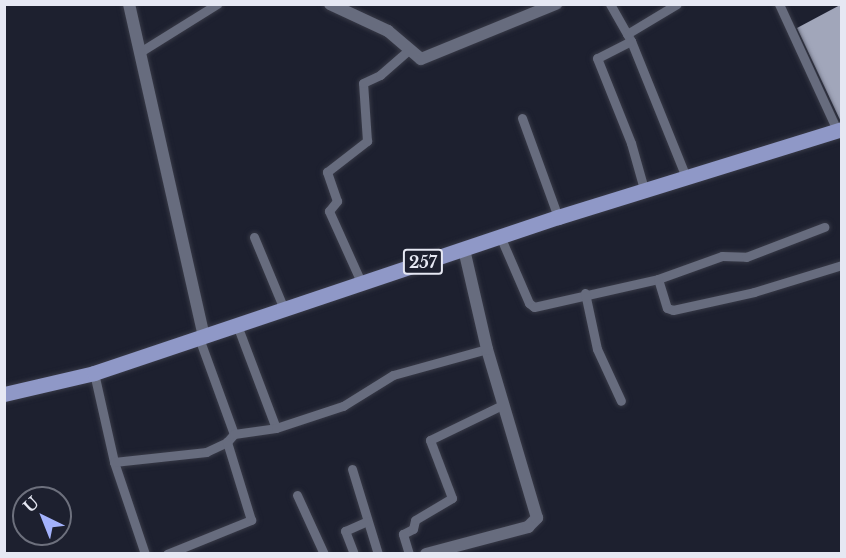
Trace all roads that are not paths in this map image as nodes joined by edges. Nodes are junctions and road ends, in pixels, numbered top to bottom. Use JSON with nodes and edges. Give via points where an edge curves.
{"nodes":[{"id":1,"x":129,"y":4,"type":"edge"},
{"id":2,"x":218,"y":4,"type":"edge"},
{"id":3,"x":330,"y":4,"type":"edge"},
{"id":4,"x":556,"y":4,"type":"edge"},
{"id":5,"x":610,"y":4,"type":"edge"},
{"id":6,"x":677,"y":4,"type":"edge"},
{"id":7,"x":778,"y":4,"type":"edge"},
{"id":8,"x":629,"y":38,"type":"junction"},
{"id":9,"x":408,"y":51,"type":"junction"},
{"id":10,"x":140,"y":52,"type":"junction"},
{"id":11,"x":522,"y":118,"type":"dead end"},
{"id":12,"x":839,"y":129,"type":"edge"},
{"id":13,"x":687,"y":177,"type":"junction"},
{"id":14,"x":644,"y":189,"type":"junction"},
{"id":15,"x":558,"y":217,"type":"junction"},
{"id":16,"x":824,"y":227,"type":"dead end"},
{"id":17,"x":500,"y":236,"type":"junction"},
{"id":18,"x":254,"y":237,"type":"dead end"},
{"id":19,"x":464,"y":249,"type":"junction"},
{"id":20,"x":842,"y":265,"type":"edge"},
{"id":21,"x":658,"y":279,"type":"junction"},
{"id":22,"x":361,"y":282,"type":"junction"},
{"id":23,"x":585,"y":293,"type":"junction"},
{"id":24,"x":284,"y":309,"type":"junction"},
{"id":25,"x":237,"y":325,"type":"junction"},
{"id":26,"x":201,"y":337,"type":"junction"},
{"id":27,"x":487,"y":349,"type":"junction"},
{"id":28,"x":94,"y":373,"type":"junction"},
{"id":29,"x":4,"y":394,"type":"edge"},
{"id":30,"x":621,"y":401,"type":"dead end"},
{"id":31,"x":504,"y":404,"type":"junction"},
{"id":32,"x":276,"y":428,"type":"junction"},
{"id":33,"x":234,"y":434,"type":"junction"},
{"id":34,"x":227,"y":442,"type":"junction"},
{"id":35,"x":114,"y":462,"type":"junction"},
{"id":36,"x":352,"y":470,"type":"dead end"},
{"id":37,"x":297,"y":495,"type":"dead end"},
{"id":38,"x":367,"y":521,"type":"junction"},
{"id":39,"x":145,"y":554,"type":"edge"},
{"id":40,"x":167,"y":554,"type":"edge"},
{"id":41,"x":324,"y":554,"type":"edge"},
{"id":42,"x":354,"y":554,"type":"edge"},
{"id":43,"x":378,"y":554,"type":"edge"},
{"id":44,"x":409,"y":554,"type":"edge"},
{"id":45,"x":426,"y":554,"type":"edge"}],
"edges":[{"from":1,"to":10,"type":"street"},
{"from":2,"to":10,"type":"street"},
{"from":3,"to":9,"type":"street","via":[[388,31]]},
{"from":4,"to":9,"type":"street","via":[[441,49],[429,58]]},
{"from":5,"to":8,"type":"street"},
{"from":6,"to":8,"type":"street"},
{"from":7,"to":12,"type":"street"},
{"from":8,"to":13,"type":"street"},
{"from":8,"to":14,"type":"street","via":[[597,58],[631,143]]},
{"from":9,"to":22,"type":"street","via":[[383,73],[363,83],[367,141],[327,172],[337,201],[329,211]]},
{"from":10,"to":26,"type":"street"},
{"from":11,"to":15,"type":"street"},
{"from":12,"to":13,"type":"main road","number":"257"},
{"from":13,"to":14,"type":"main road","number":"257"},
{"from":14,"to":15,"type":"main road","number":"257"},
{"from":15,"to":17,"type":"main road","number":"257"},
{"from":16,"to":21,"type":"street","via":[[746,257],[722,256]]},
{"from":17,"to":19,"type":"main road","number":"257"},
{"from":17,"to":23,"type":"street","via":[[531,306]]},
{"from":18,"to":24,"type":"street"},
{"from":19,"to":22,"type":"main road","number":"257"},
{"from":19,"to":27,"type":"street"},
{"from":20,"to":21,"type":"street","via":[[754,292],[673,310],[667,308]]},
{"from":21,"to":23,"type":"street","via":[[604,293]]},
{"from":22,"to":24,"type":"main road","number":"257"},
{"from":23,"to":30,"type":"street","via":[[601,360]]},
{"from":24,"to":25,"type":"main road","number":"257"},
{"from":25,"to":26,"type":"main road","number":"257"},
{"from":25,"to":32,"type":"street"},
{"from":26,"to":28,"type":"main road","number":"257"},
{"from":26,"to":33,"type":"street"},
{"from":27,"to":31,"type":"street"},
{"from":27,"to":32,"type":"street","via":[[393,375],[352,402]]},
{"from":28,"to":29,"type":"main road","number":"257"},
{"from":28,"to":35,"type":"street"},
{"from":31,"to":44,"type":"street","via":[[430,440],[452,498],[415,520],[413,529],[402,535]]},
{"from":31,"to":45,"type":"street","via":[[537,518],[528,528]]},
{"from":32,"to":33,"type":"street"},
{"from":33,"to":34,"type":"street"},
{"from":34,"to":35,"type":"street","via":[[199,453]]},
{"from":34,"to":40,"type":"street","via":[[251,520]]},
{"from":35,"to":39,"type":"street"},
{"from":36,"to":38,"type":"street"},
{"from":37,"to":41,"type":"street"},
{"from":38,"to":42,"type":"street","via":[[345,531]]},
{"from":38,"to":43,"type":"street"}]}
